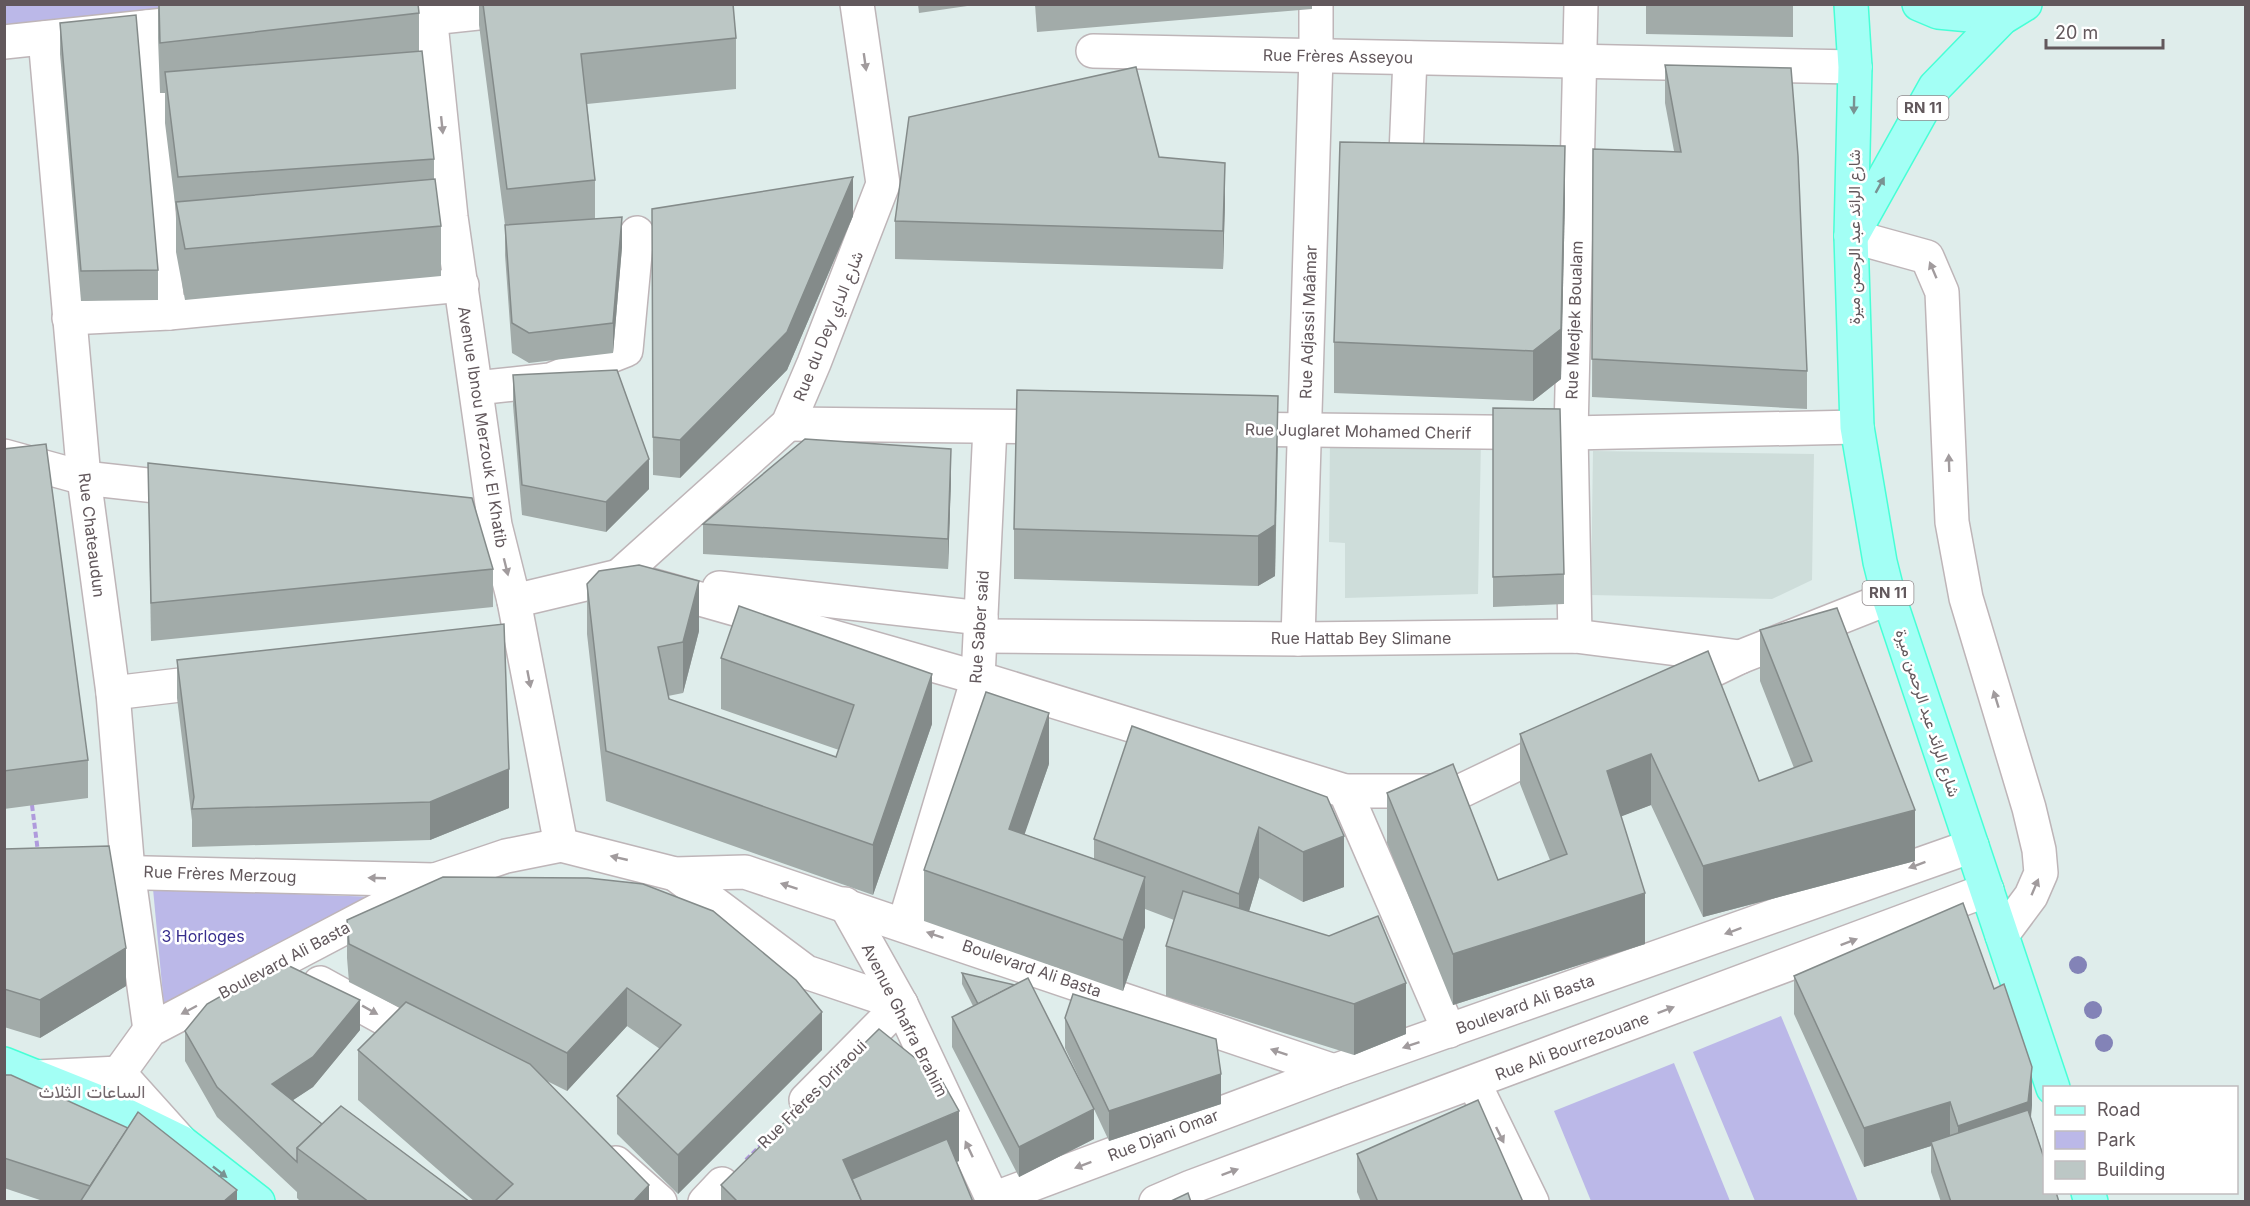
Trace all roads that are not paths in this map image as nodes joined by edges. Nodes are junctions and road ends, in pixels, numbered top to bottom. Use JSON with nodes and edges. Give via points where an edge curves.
{"nodes":[{"id":1,"x":564,"y":4,"type":"edge"},
{"id":2,"x":857,"y":4,"type":"edge"},
{"id":3,"x":1316,"y":4,"type":"edge"},
{"id":4,"x":1581,"y":4,"type":"edge"},
{"id":5,"x":1851,"y":4,"type":"edge"},
{"id":6,"x":1932,"y":7,"type":"edge"},
{"id":7,"x":430,"y":11,"type":"edge"},
{"id":8,"x":2014,"y":11,"type":"edge"},
{"id":9,"x":235,"y":17,"type":"edge"},
{"id":10,"x":147,"y":27,"type":"junction"},
{"id":11,"x":45,"y":38,"type":"junction"},
{"id":12,"x":4,"y":42,"type":"edge"},
{"id":13,"x":1093,"y":51,"type":"dead end"},
{"id":14,"x":1316,"y":56,"type":"junction"},
{"id":15,"x":1410,"y":58,"type":"junction"},
{"id":16,"x":1580,"y":61,"type":"junction"},
{"id":17,"x":1752,"y":65,"type":"junction"},
{"id":18,"x":1855,"y":67,"type":"junction"},
{"id":19,"x":1751,"y":100,"type":"edge"},
{"id":20,"x":235,"y":107,"type":"edge"},
{"id":21,"x":151,"y":114,"type":"junction"},
{"id":22,"x":1406,"y":179,"type":"edge"},
{"id":23,"x":451,"y":217,"type":"junction"},
{"id":24,"x":417,"y":220,"type":"edge"},
{"id":25,"x":637,"y":233,"type":"dead end"},
{"id":26,"x":254,"y":234,"type":"edge"},
{"id":27,"x":1851,"y":236,"type":"junction"},
{"id":28,"x":161,"y":242,"type":"junction"},
{"id":29,"x":462,"y":285,"type":"junction"},
{"id":30,"x":169,"y":313,"type":"junction"},
{"id":31,"x":69,"y":318,"type":"junction"},
{"id":32,"x":476,"y":388,"type":"junction"},
{"id":33,"x":788,"y":424,"type":"junction"},
{"id":34,"x":990,"y":427,"type":"junction"},
{"id":35,"x":1857,"y":427,"type":"junction"},
{"id":36,"x":1095,"y":428,"type":"edge"},
{"id":37,"x":1200,"y":429,"type":"edge"},
{"id":38,"x":1304,"y":430,"type":"junction"},
{"id":39,"x":1571,"y":433,"type":"junction"},
{"id":40,"x":4,"y":456,"type":"edge"},
{"id":41,"x":84,"y":477,"type":"junction"},
{"id":42,"x":225,"y":494,"type":"edge"},
{"id":43,"x":460,"y":521,"type":"edge"},
{"id":44,"x":495,"y":525,"type":"junction"},
{"id":45,"x":619,"y":576,"type":"junction"},
{"id":46,"x":1889,"y":598,"type":"junction"},
{"id":47,"x":514,"y":601,"type":"junction"},
{"id":48,"x":981,"y":627,"type":"junction"},
{"id":49,"x":1575,"y":636,"type":"junction"},
{"id":50,"x":1298,"y":639,"type":"junction"},
{"id":51,"x":1740,"y":657,"type":"junction"},
{"id":52,"x":253,"y":676,"type":"edge"},
{"id":53,"x":978,"y":678,"type":"junction"},
{"id":54,"x":112,"y":693,"type":"junction"},
{"id":55,"x":1654,"y":698,"type":"edge"},
{"id":56,"x":1590,"y":729,"type":"edge"},
{"id":57,"x":1345,"y":791,"type":"junction"},
{"id":58,"x":561,"y":845,"type":"junction"},
{"id":59,"x":1972,"y":846,"type":"junction"},
{"id":60,"x":128,"y":871,"type":"junction"},
{"id":61,"x":675,"y":874,"type":"junction"},
{"id":62,"x":41,"y":875,"type":"edge"},
{"id":63,"x":435,"y":880,"type":"junction"},
{"id":64,"x":1987,"y":890,"type":"junction"},
{"id":65,"x":845,"y":904,"type":"junction"},
{"id":66,"x":904,"y":925,"type":"junction"},
{"id":67,"x":2002,"y":935,"type":"junction"},
{"id":68,"x":282,"y":961,"type":"junction"},
{"id":69,"x":901,"y":1004,"type":"junction"},
{"id":70,"x":150,"y":1030,"type":"junction"},
{"id":71,"x":1449,"y":1031,"type":"junction"},
{"id":72,"x":448,"y":1053,"type":"edge"},
{"id":73,"x":4,"y":1064,"type":"edge"},
{"id":74,"x":1334,"y":1071,"type":"junction"},
{"id":75,"x":119,"y":1073,"type":"junction"},
{"id":76,"x":37,"y":1077,"type":"junction"},
{"id":77,"x":1474,"y":1083,"type":"junction"},
{"id":78,"x":2052,"y":1086,"type":"edge"},
{"id":79,"x":806,"y":1100,"type":"edge"},
{"id":80,"x":181,"y":1142,"type":"junction"},
{"id":81,"x":598,"y":1148,"type":"edge"},
{"id":82,"x":1194,"y":1194,"type":"edge"},
{"id":83,"x":993,"y":1200,"type":"edge"},
{"id":84,"x":258,"y":1202,"type":"edge"},
{"id":85,"x":660,"y":1202,"type":"edge"},
{"id":86,"x":1156,"y":1202,"type":"edge"},
{"id":87,"x":1532,"y":1202,"type":"edge"}],
"edges":[{"from":1,"to":7,"type":"street"},
{"from":2,"to":33,"type":"street","name":"Rue du Dey شارع الداي","one_way":true,"via":[[883,184]]},
{"from":3,"to":14,"type":"street","name":"Rue Adjassi Maâmar"},
{"from":4,"to":16,"type":"street","name":"Rue Medjek Boualam"},
{"from":5,"to":18,"type":"main road","name":"شارع الرائد عبد الرحمن ميرة","number":"RN 11"},
{"from":6,"to":8,"type":"main road"},
{"from":7,"to":23,"type":"street","name":"Avenue Ibnou Merzouk El Khatib","one_way":true,"via":[[426,90]]},
{"from":27,"to":8,"type":"main road","number":"RN 11","one_way":true,"via":[[1935,87]]},
{"from":9,"to":10,"type":"street"},
{"from":10,"to":11,"type":"street"},
{"from":10,"to":21,"type":"street"},
{"from":11,"to":12,"type":"street"},
{"from":11,"to":31,"type":"street","name":"Rue Chateaudun"},
{"from":13,"to":14,"type":"street","name":"Rue Frères Asseyou"},
{"from":14,"to":15,"type":"street","name":"Rue Frères Asseyou"},
{"from":14,"to":38,"type":"street","name":"Rue Adjassi Maâmar"},
{"from":15,"to":16,"type":"street","name":"Rue Frères Asseyou"},
{"from":15,"to":22,"type":"street"},
{"from":16,"to":17,"type":"street","name":"Rue Frères Asseyou"},
{"from":16,"to":39,"type":"street","name":"Rue Medjek Boualam"},
{"from":17,"to":18,"type":"street","name":"Rue Frères Asseyou"},
{"from":17,"to":19,"type":"street"},
{"from":18,"to":27,"type":"main road","name":"شارع الرائد عبد الرحمن ميرة","number":"RN 11","one_way":true},
{"from":20,"to":21,"type":"street"},
{"from":21,"to":28,"type":"street"},
{"from":23,"to":24,"type":"street"},
{"from":23,"to":29,"type":"street","name":"Avenue Ibnou Merzouk El Khatib"},
{"from":25,"to":32,"type":"street","via":[[626,350],[550,380]]},
{"from":26,"to":28,"type":"street"},
{"from":27,"to":35,"type":"main road","name":"شارع الرائد عبد الرحمن ميرة","number":"RN 11"},
{"from":67,"to":27,"type":"street","one_way":true,"via":[[2031,896],[2041,873],[2039,850],[1966,598],[1952,522],[1942,292],[1927,257]]},
{"from":28,"to":30,"type":"street"},
{"from":29,"to":30,"type":"street"},
{"from":29,"to":32,"type":"street","name":"Avenue Ibnou Merzouk El Khatib"},
{"from":30,"to":31,"type":"street"},
{"from":31,"to":41,"type":"street","name":"Rue Chateaudun"},
{"from":32,"to":44,"type":"street","name":"Avenue Ibnou Merzouk El Khatib"},
{"from":33,"to":34,"type":"street"},
{"from":33,"to":45,"type":"street","name":"Rue du Dey شارع الداي"},
{"from":34,"to":36,"type":"street"},
{"from":34,"to":48,"type":"street","name":"Rue Saber said"},
{"from":35,"to":39,"type":"street","name":"Rue Juglaret Mohamed Cherif"},
{"from":35,"to":46,"type":"main road","name":"شارع الرائد عبد الرحمن ميرة","number":"RN 11"},
{"from":37,"to":38,"type":"street","name":"Rue Juglaret Mohamed Cherif"},
{"from":38,"to":39,"type":"street","name":"Rue Juglaret Mohamed Cherif"},
{"from":38,"to":50,"type":"street","name":"Rue Adjassi Maâmar"},
{"from":39,"to":49,"type":"street","name":"Rue Medjek Boualam"},
{"from":40,"to":41,"type":"street"},
{"from":41,"to":42,"type":"street"},
{"from":41,"to":54,"type":"street","name":"Rue Chateaudun"},
{"from":43,"to":44,"type":"street"},
{"from":44,"to":47,"type":"street","name":"Avenue Ibnou Merzouk El Khatib","one_way":true},
{"from":45,"to":47,"type":"street"},
{"from":45,"to":48,"type":"street","name":"Rue Hattab Bey Slimane"},
{"from":45,"to":53,"type":"street"},
{"from":46,"to":51,"type":"street"},
{"from":46,"to":59,"type":"main road","name":"شارع الرائد عبد الرحمن ميرة","number":"RN 11"},
{"from":47,"to":58,"type":"street","name":"Avenue Ibnou Merzouk El Khatib","one_way":true,"via":[[510,644]]},
{"from":48,"to":50,"type":"street","name":"Rue Hattab Bey Slimane"},
{"from":48,"to":53,"type":"street","name":"Rue Saber said"},
{"from":49,"to":50,"type":"street","name":"Rue Hattab Bey Slimane"},
{"from":49,"to":51,"type":"street","name":"Rue Hattab Bey Slimane"},
{"from":51,"to":55,"type":"street"},
{"from":52,"to":54,"type":"street"},
{"from":53,"to":57,"type":"street"},
{"from":53,"to":66,"type":"street","name":"Rue Saber said"},
{"from":54,"to":60,"type":"street","name":"Rue Chateaudun"},
{"from":56,"to":57,"type":"street","via":[[1461,791]]},
{"from":57,"to":71,"type":"street"},
{"from":61,"to":58,"type":"street","name":"Boulevard Ali Basta","one_way":true},
{"from":58,"to":63,"type":"street","name":"Boulevard Ali Basta","via":[[506,856]]},
{"from":59,"to":64,"type":"main road","name":"شارع الرائد عبد الرحمن ميرة","number":"RN 11"},
{"from":59,"to":71,"type":"street","name":"Boulevard Ali Basta","one_way":true},
{"from":60,"to":62,"type":"street","name":"Rue Frères Merzoug"},
{"from":63,"to":60,"type":"street","name":"Rue Frères Merzoug","one_way":true},
{"from":60,"to":70,"type":"street","name":"Rue Chateaudun"},
{"from":65,"to":61,"type":"street","name":"Boulevard Ali Basta","one_way":true,"via":[[745,872]]},
{"from":61,"to":69,"type":"street","via":[[806,972]]},
{"from":63,"to":68,"type":"street","name":"Boulevard Ali Basta"},
{"from":64,"to":67,"type":"main road","name":"شارع الرائد عبد الرحمن ميرة","number":"RN 11"},
{"from":77,"to":64,"type":"street","name":"Rue Ali Bourrezouane","one_way":true},
{"from":65,"to":66,"type":"street","name":"Boulevard Ali Basta"},
{"from":65,"to":69,"type":"street","name":"Avenue Ghafra Brahim"},
{"from":74,"to":66,"type":"street","name":"Boulevard Ali Basta","one_way":true},
{"from":67,"to":78,"type":"main road","name":"شارع الرائد عبد الرحمن ميرة","number":"RN 11"},
{"from":68,"to":70,"type":"street","name":"Boulevard Ali Basta","one_way":true},
{"from":68,"to":72,"type":"street","one_way":true},
{"from":69,"to":79,"type":"street","name":"Rue Frères Driraoui"},
{"from":83,"to":69,"type":"street","name":"Avenue Ghafra Brahim","one_way":true},
{"from":70,"to":75,"type":"street","name":"Boulevard Ali Basta"},
{"from":71,"to":74,"type":"street","name":"Boulevard Ali Basta","one_way":true},
{"from":73,"to":76,"type":"main road"},
{"from":74,"to":83,"type":"street","name":"Rue Djani Omar","one_way":true},
{"from":75,"to":76,"type":"street"},
{"from":75,"to":80,"type":"street"},
{"from":76,"to":80,"type":"main road"},
{"from":82,"to":77,"type":"street","name":"Rue Ali Bourrezouane","one_way":true},
{"from":77,"to":87,"type":"street","one_way":true},
{"from":80,"to":84,"type":"main road","one_way":true},
{"from":81,"to":85,"type":"street"},
{"from":82,"to":86,"type":"street","name":"Rue Ali Bourrezouane"}]}
